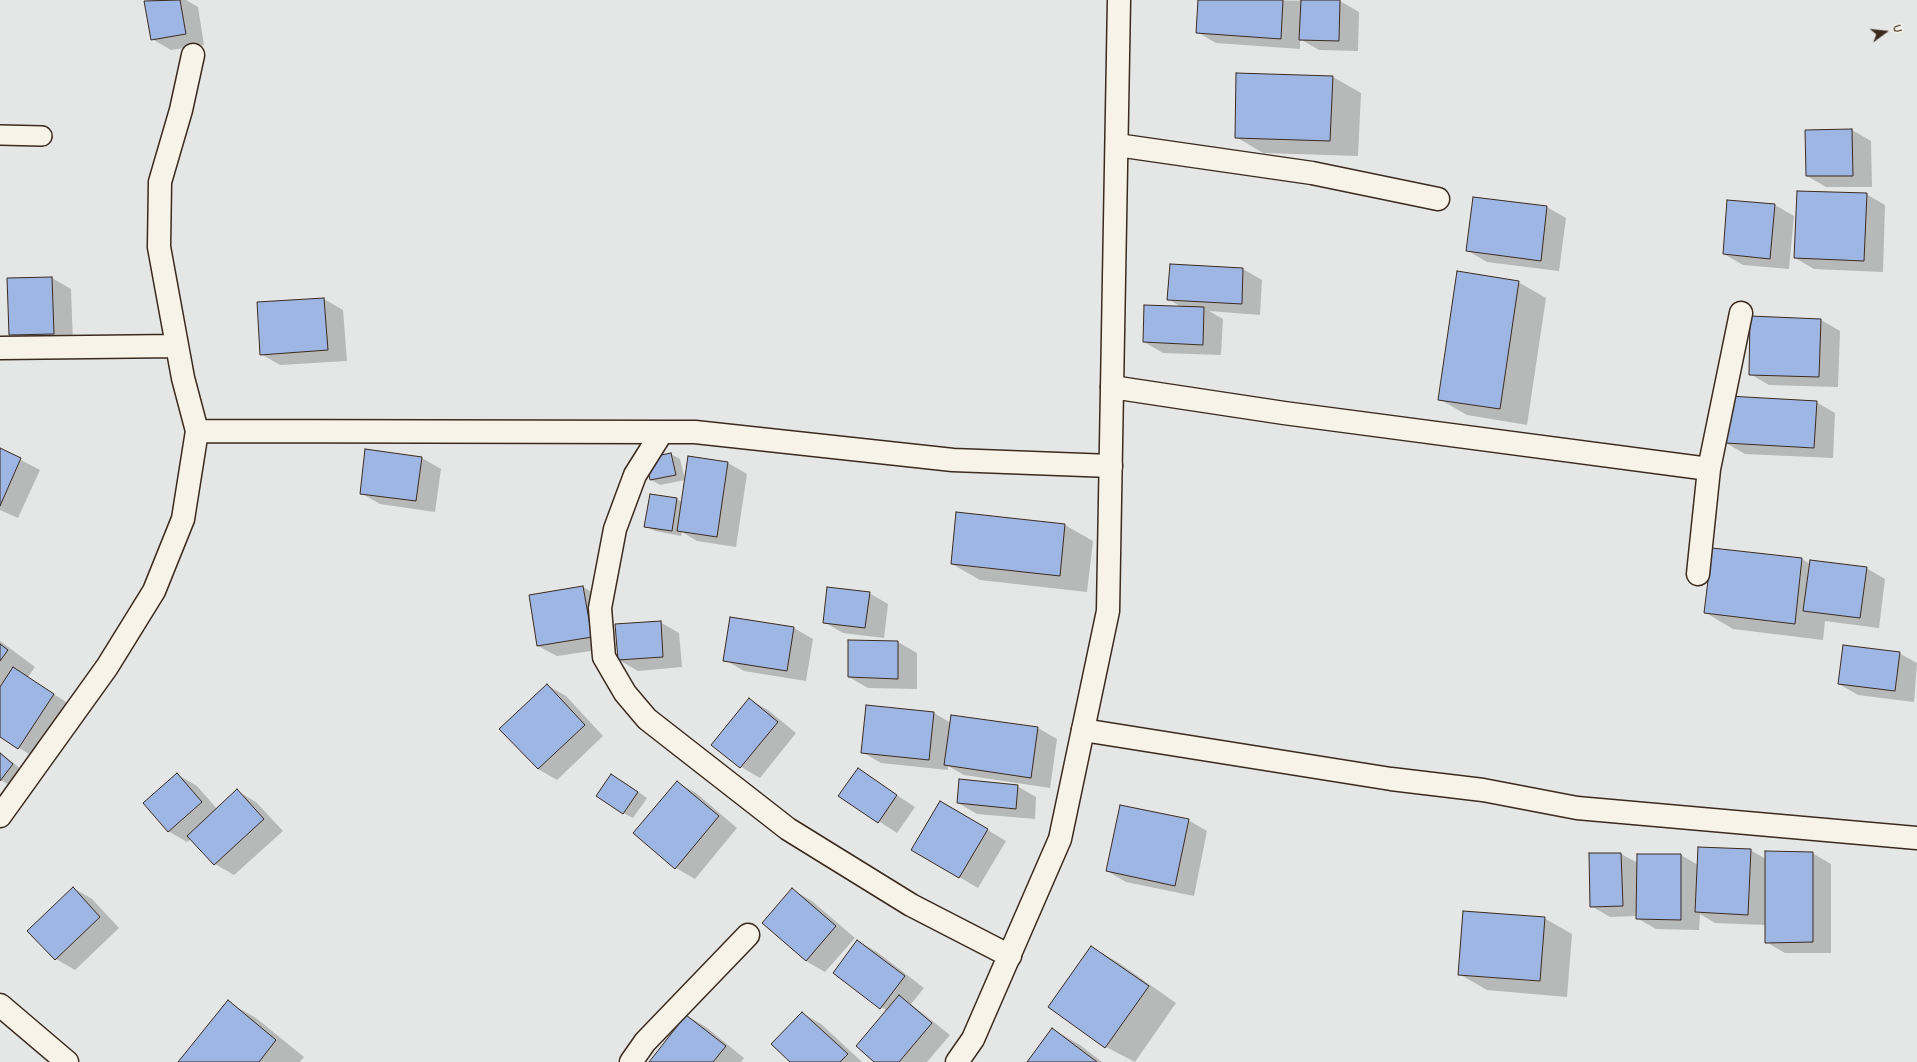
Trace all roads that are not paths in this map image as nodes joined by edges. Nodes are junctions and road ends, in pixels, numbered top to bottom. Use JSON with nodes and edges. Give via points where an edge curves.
{"nodes":[{"id":1,"x":1120,"y":0,"type":"edge"},
{"id":2,"x":193,"y":55,"type":"dead end"},
{"id":3,"x":0,"y":135,"type":"edge"},
{"id":4,"x":42,"y":136,"type":"dead end"},
{"id":5,"x":1117,"y":145,"type":"junction"},
{"id":6,"x":1438,"y":199,"type":"dead end"},
{"id":7,"x":1741,"y":313,"type":"dead end"},
{"id":8,"x":177,"y":346,"type":"junction"},
{"id":9,"x":0,"y":348,"type":"edge"},
{"id":10,"x":1112,"y":387,"type":"junction"},
{"id":11,"x":197,"y":431,"type":"junction"},
{"id":12,"x":662,"y":432,"type":"junction"},
{"id":13,"x":1111,"y":466,"type":"junction"},
{"id":14,"x":1710,"y":468,"type":"junction"},
{"id":15,"x":1698,"y":574,"type":"dead end"},
{"id":16,"x":1083,"y":730,"type":"junction"},
{"id":17,"x":0,"y":816,"type":"edge"},
{"id":18,"x":1917,"y":838,"type":"edge"},
{"id":19,"x":748,"y":935,"type":"dead end"},
{"id":20,"x":1010,"y":956,"type":"junction"},
{"id":21,"x":0,"y":1005,"type":"edge"},
{"id":22,"x":67,"y":1062,"type":"edge"},
{"id":23,"x":631,"y":1062,"type":"edge"},
{"id":24,"x":957,"y":1062,"type":"edge"}],
"edges":[{"from":1,"to":5,"type":"street"},
{"from":2,"to":8,"type":"street","via":[[181,110],[160,182],[159,246]]},
{"from":3,"to":4,"type":"lane"},
{"from":5,"to":6,"type":"street","via":[[1312,173]]},
{"from":5,"to":10,"type":"street"},
{"from":7,"to":14,"type":"street"},
{"from":8,"to":9,"type":"street"},
{"from":8,"to":11,"type":"street"},
{"from":10,"to":13,"type":"street"},
{"from":10,"to":14,"type":"street","via":[[1292,414]]},
{"from":11,"to":12,"type":"street"},
{"from":11,"to":17,"type":"street","via":[[183,519],[154,591],[107,667]]},
{"from":12,"to":13,"type":"street","via":[[695,432],[953,460]]},
{"from":12,"to":20,"type":"street","via":[[635,475],[615,529],[600,608],[604,657],[625,693],[647,719],[788,829],[911,905]]},
{"from":13,"to":16,"type":"street","via":[[1108,611]]},
{"from":14,"to":15,"type":"street"},
{"from":16,"to":18,"type":"street","via":[[1390,779],[1483,790],[1577,808]]},
{"from":16,"to":20,"type":"street","via":[[1060,839]]},
{"from":19,"to":23,"type":"street","via":[[645,1042]]},
{"from":20,"to":24,"type":"street","via":[[973,1039]]},
{"from":21,"to":22,"type":"street"}]}
